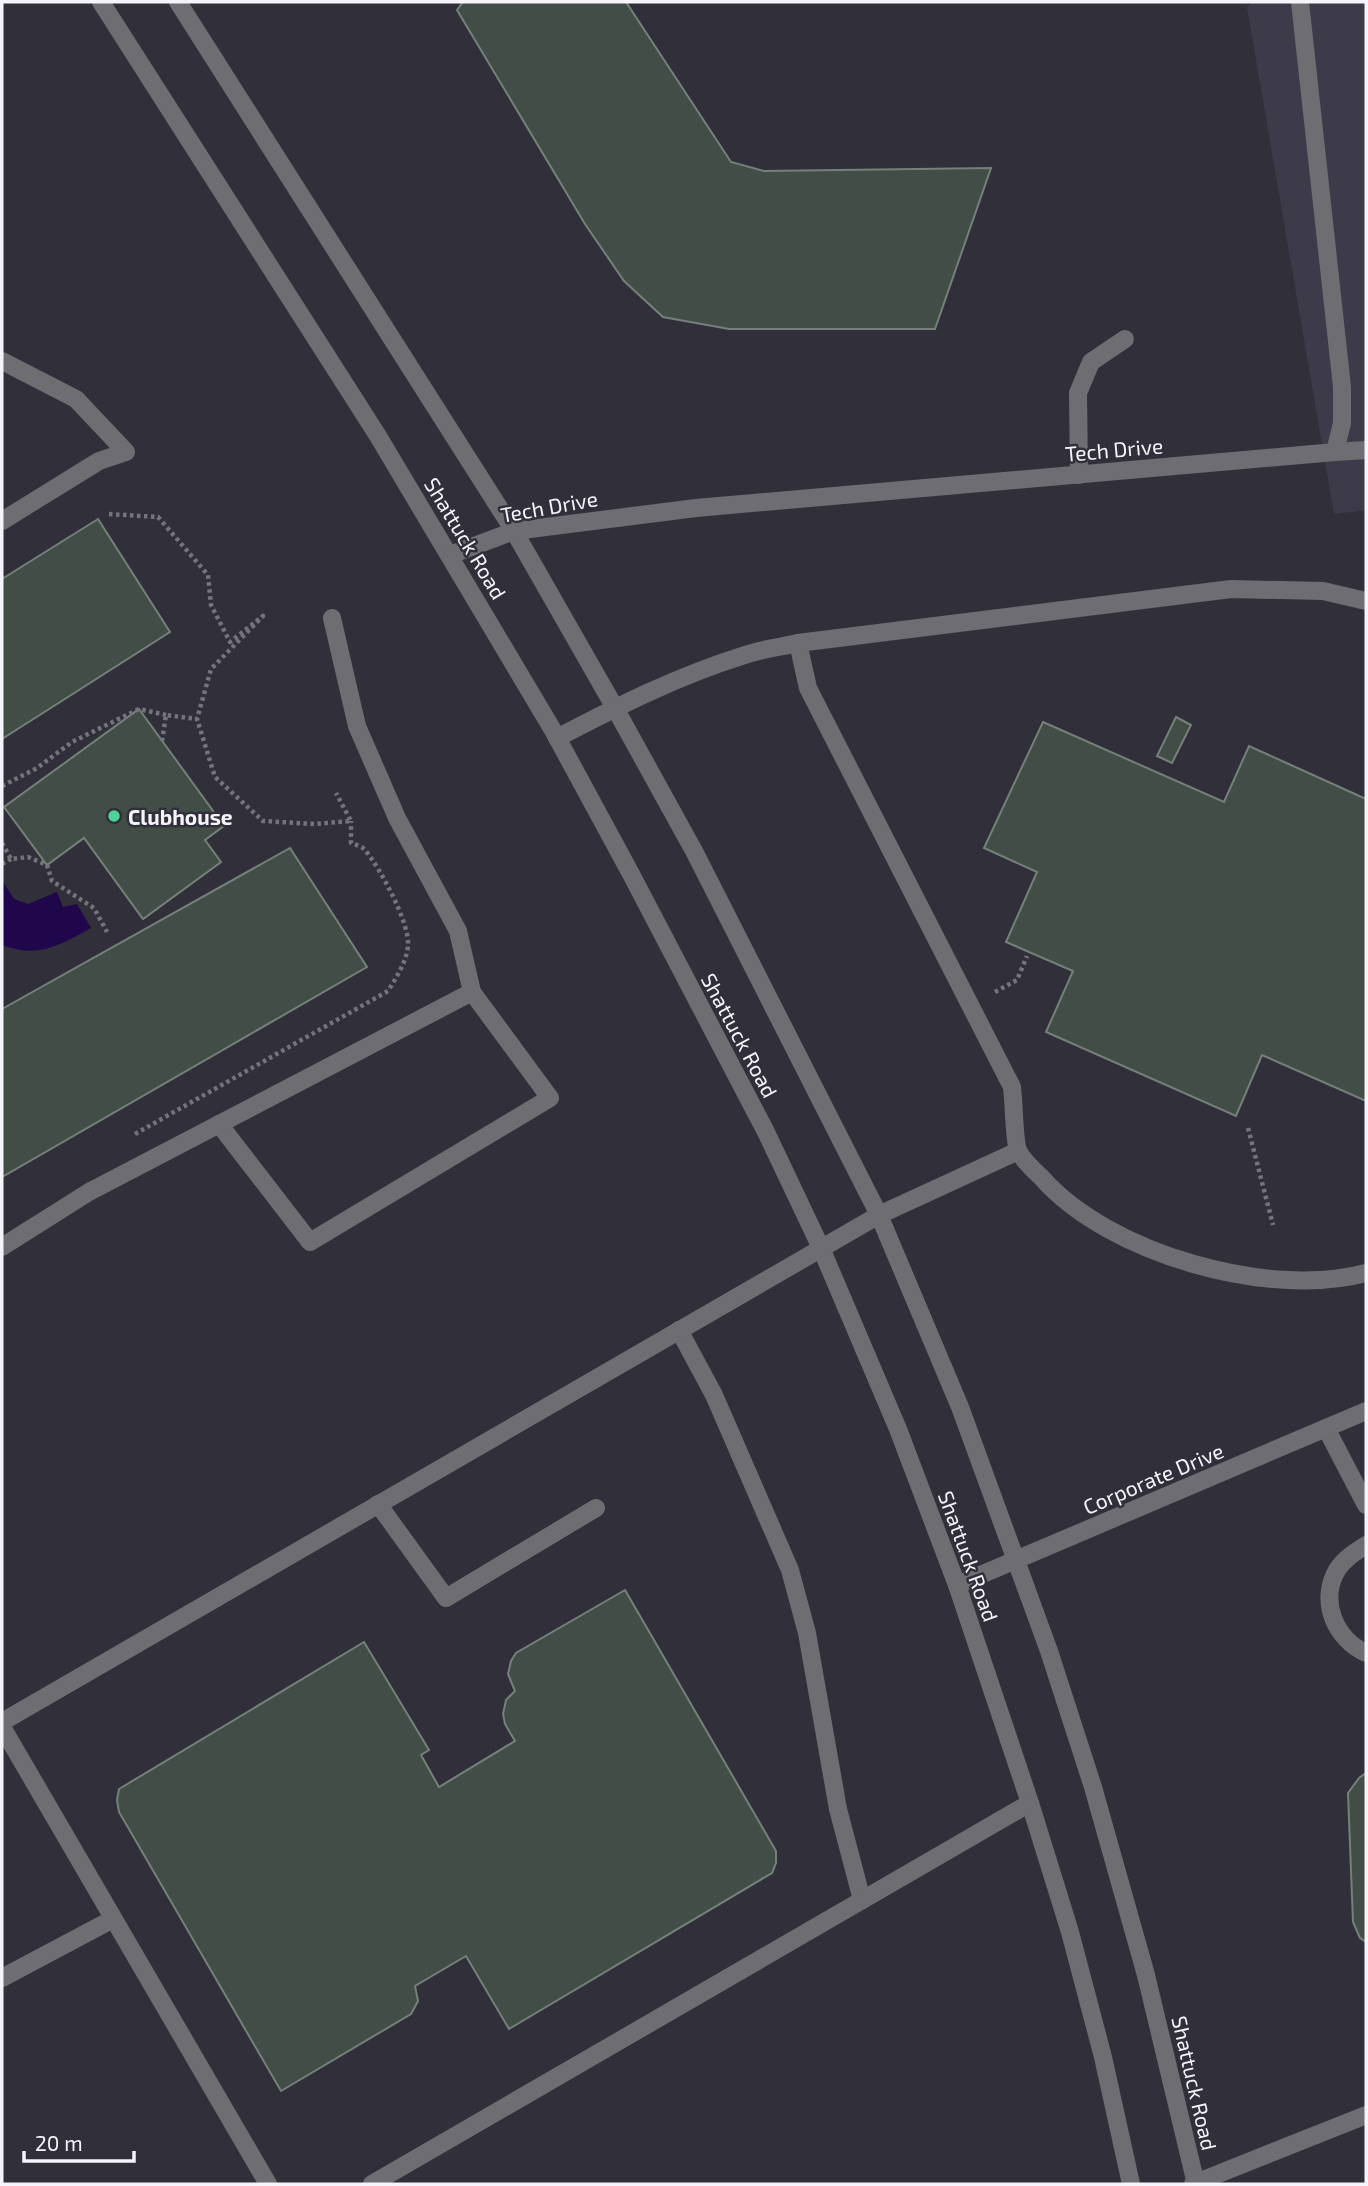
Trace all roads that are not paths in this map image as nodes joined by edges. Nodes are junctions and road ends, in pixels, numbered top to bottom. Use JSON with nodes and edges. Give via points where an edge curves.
{"nodes":[{"id":1,"x":101,"y":2,"type":"edge"},
{"id":2,"x":178,"y":2,"type":"edge"},
{"id":3,"x":1300,"y":2,"type":"edge"},
{"id":4,"x":1125,"y":339,"type":"dead end"},
{"id":5,"x":2,"y":361,"type":"edge"},
{"id":6,"x":1366,"y":450,"type":"edge"},
{"id":7,"x":1335,"y":453,"type":"junction"},
{"id":8,"x":1079,"y":475,"type":"junction"},
{"id":9,"x":2,"y":521,"type":"edge"},
{"id":10,"x":514,"y":531,"type":"junction"},
{"id":11,"x":450,"y":555,"type":"junction"},
{"id":12,"x":1366,"y":601,"type":"edge"},
{"id":13,"x":332,"y":618,"type":"dead end"},
{"id":14,"x":798,"y":643,"type":"junction"},
{"id":15,"x":615,"y":708,"type":"junction"},
{"id":16,"x":557,"y":738,"type":"junction"},
{"id":17,"x":472,"y":992,"type":"junction"},
{"id":18,"x":219,"y":1124,"type":"junction"},
{"id":19,"x":1018,"y":1151,"type":"junction"},
{"id":20,"x":879,"y":1215,"type":"junction"},
{"id":21,"x":2,"y":1247,"type":"edge"},
{"id":22,"x":821,"y":1248,"type":"junction"},
{"id":23,"x":1366,"y":1273,"type":"edge"},
{"id":24,"x":679,"y":1330,"type":"junction"},
{"id":25,"x":1366,"y":1411,"type":"edge"},
{"id":26,"x":1326,"y":1428,"type":"junction"},
{"id":27,"x":378,"y":1504,"type":"junction"},
{"id":28,"x":1366,"y":1505,"type":"edge"},
{"id":29,"x":596,"y":1508,"type":"dead end"},
{"id":30,"x":1366,"y":1545,"type":"edge"},
{"id":31,"x":1017,"y":1560,"type":"junction"},
{"id":32,"x":957,"y":1585,"type":"junction"},
{"id":33,"x":1366,"y":1653,"type":"edge"},
{"id":34,"x":2,"y":1724,"type":"edge"},
{"id":35,"x":1030,"y":1803,"type":"junction"},
{"id":36,"x":862,"y":1900,"type":"junction"},
{"id":37,"x":113,"y":1919,"type":"junction"},
{"id":38,"x":2,"y":1978,"type":"edge"},
{"id":39,"x":1366,"y":2115,"type":"edge"},
{"id":40,"x":1194,"y":2183,"type":"edge"},
{"id":41,"x":268,"y":2184,"type":"edge"},
{"id":42,"x":372,"y":2184,"type":"edge"},
{"id":43,"x":1131,"y":2184,"type":"edge"}],
"edges":[{"from":1,"to":11,"type":"street","name":"Shattuck Road"},
{"from":2,"to":10,"type":"street","name":"Shattuck Road"},
{"from":3,"to":7,"type":"street","via":[[1342,387],[1342,422]]},
{"from":4,"to":8,"type":"street","via":[[1091,362],[1078,393]]},
{"from":5,"to":9,"type":"street","via":[[76,399],[127,452],[99,461]]},
{"from":6,"to":7,"type":"street","name":"Tech Drive"},
{"from":7,"to":8,"type":"street","name":"Tech Drive"},
{"from":8,"to":10,"type":"street","name":"Tech Drive","via":[[696,508]]},
{"from":10,"to":11,"type":"street","name":"Tech Drive"},
{"from":10,"to":15,"type":"street","name":"Shattuck Road"},
{"from":11,"to":16,"type":"street","name":"Shattuck Road"},
{"from":12,"to":14,"type":"street","via":[[1323,591],[1231,589]]},
{"from":13,"to":17,"type":"street","via":[[357,726],[397,818],[458,932]]},
{"from":14,"to":15,"type":"street","via":[[701,670]]},
{"from":14,"to":19,"type":"street","via":[[808,688],[1012,1087]]},
{"from":15,"to":16,"type":"street"},
{"from":15,"to":20,"type":"street","name":"Shattuck Road","via":[[694,851]]},
{"from":16,"to":22,"type":"street","name":"Shattuck Road","via":[[759,1120]]},
{"from":17,"to":18,"type":"street"},
{"from":17,"to":18,"type":"street","via":[[550,1098],[310,1242]]},
{"from":18,"to":21,"type":"street","via":[[89,1192]]},
{"from":19,"to":20,"type":"street"},
{"from":19,"to":23,"type":"street","via":[[1054,1192],[1105,1227],[1162,1254],[1227,1274],[1290,1281]]},
{"from":20,"to":22,"type":"street"},
{"from":20,"to":31,"type":"street","name":"Shattuck Road","via":[[960,1407]]},
{"from":22,"to":24,"type":"street"},
{"from":22,"to":32,"type":"street","name":"Shattuck Road","via":[[898,1429]]},
{"from":24,"to":27,"type":"street"},
{"from":24,"to":36,"type":"street","via":[[714,1395],[790,1570],[807,1633],[838,1809]]},
{"from":25,"to":26,"type":"street","name":"Corporate Drive"},
{"from":26,"to":28,"type":"street"},
{"from":26,"to":31,"type":"street","name":"Corporate Drive"},
{"from":27,"to":29,"type":"street","via":[[446,1598]]},
{"from":27,"to":34,"type":"street"},
{"from":30,"to":33,"type":"street","via":[[1349,1555],[1330,1588],[1336,1626],[1347,1642]]},
{"from":31,"to":32,"type":"street","name":"Corporate Drive"},
{"from":31,"to":40,"type":"street","name":"Shattuck Road","via":[[1112,1854],[1146,1975]]},
{"from":32,"to":35,"type":"street","name":"Shattuck Road"},
{"from":34,"to":37,"type":"street"},
{"from":35,"to":36,"type":"street"},
{"from":35,"to":43,"type":"street","name":"Shattuck Road","via":[[1070,1932]]},
{"from":36,"to":42,"type":"street"},
{"from":37,"to":38,"type":"street"},
{"from":37,"to":41,"type":"street"},
{"from":39,"to":40,"type":"street"}]}
